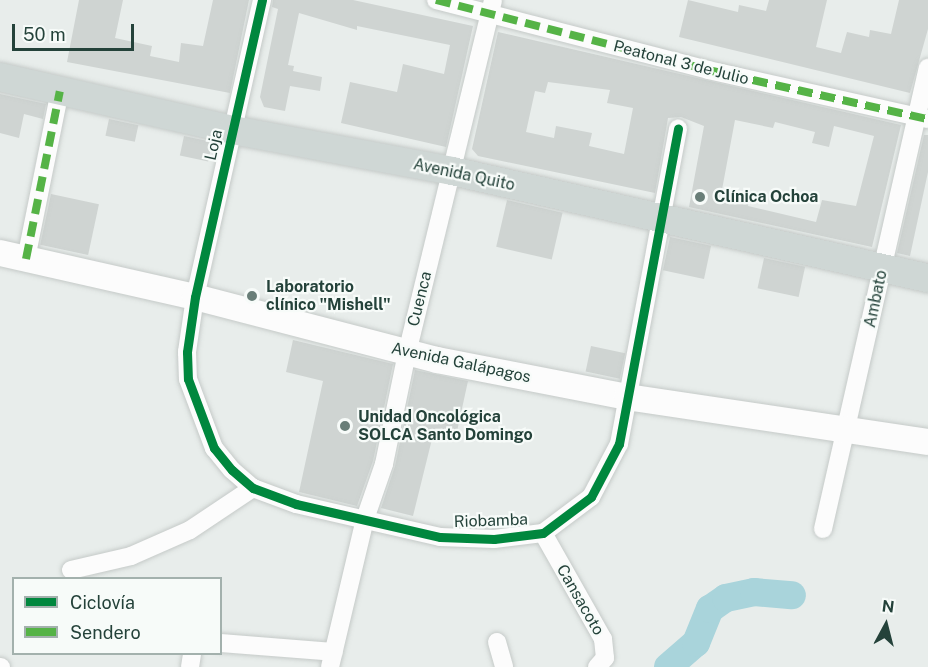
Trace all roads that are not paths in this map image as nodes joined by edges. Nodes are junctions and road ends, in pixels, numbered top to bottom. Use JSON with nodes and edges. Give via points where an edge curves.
{"nodes":[{"id":1,"x":262,"y":0,"type":"edge"},
{"id":2,"x":436,"y":0,"type":"edge"},
{"id":3,"x":491,"y":7,"type":"edge"},
{"id":4,"x":928,"y":68,"type":"edge"},
{"id":5,"x":0,"y":77,"type":"edge"},
{"id":6,"x":60,"y":91,"type":"junction"},
{"id":7,"x":922,"y":118,"type":"edge"},
{"id":8,"x":678,"y":128,"type":"dead end"},
{"id":9,"x":233,"y":130,"type":"junction"},
{"id":10,"x":452,"y":171,"type":"junction"},
{"id":11,"x":662,"y":218,"type":"junction"},
{"id":12,"x":0,"y":253,"type":"edge"},
{"id":13,"x":26,"y":259,"type":"junction"},
{"id":14,"x":882,"y":267,"type":"junction"},
{"id":15,"x":928,"y":278,"type":"edge"},
{"id":16,"x":195,"y":297,"type":"junction"},
{"id":17,"x":407,"y":353,"type":"junction"},
{"id":18,"x":627,"y":397,"type":"junction"},
{"id":19,"x":848,"y":430,"type":"junction"},
{"id":20,"x":928,"y":442,"type":"edge"},
{"id":21,"x":253,"y":488,"type":"junction"},
{"id":22,"x":365,"y":519,"type":"junction"},
{"id":23,"x":823,"y":529,"type":"dead end"},
{"id":24,"x":543,"y":533,"type":"junction"},
{"id":25,"x":70,"y":570,"type":"dead end"},
{"id":26,"x":497,"y":642,"type":"dead end"},
{"id":27,"x":222,"y":643,"type":"edge"},
{"id":28,"x":332,"y":659,"type":"edge"},
{"id":29,"x":504,"y":667,"type":"edge"},
{"id":30,"x":597,"y":667,"type":"edge"}],
"edges":[{"from":1,"to":9,"type":"street","name":"Loja"},
{"from":2,"to":3,"type":"street","name":"Peatonal 3 de Julio"},
{"from":3,"to":7,"type":"street","name":"Peatonal 3 de Julio","via":[[708,70]]},
{"from":3,"to":10,"type":"street","name":"Cuenca"},
{"from":4,"to":7,"type":"street","name":"Ambato"},
{"from":5,"to":6,"type":"main road","name":"Avenida Quito"},
{"from":6,"to":9,"type":"main road","name":"Avenida Quito"},
{"from":6,"to":13,"type":"street"},
{"from":7,"to":14,"type":"street","name":"Ambato"},
{"from":8,"to":11,"type":"street","name":"Riobamba"},
{"from":9,"to":10,"type":"main road","name":"Avenida Quito"},
{"from":9,"to":16,"type":"street","name":"Loja"},
{"from":10,"to":11,"type":"main road","name":"Avenida Quito"},
{"from":10,"to":17,"type":"street","name":"Cuenca"},
{"from":11,"to":14,"type":"main road","name":"Avenida Quito"},
{"from":11,"to":18,"type":"street","name":"Riobamba"},
{"from":12,"to":13,"type":"street","name":"Avenida Galápagos"},
{"from":13,"to":16,"type":"street","name":"Avenida Galápagos"},
{"from":14,"to":15,"type":"main road","name":"Avenida Quito"},
{"from":14,"to":19,"type":"street","name":"Ambato"},
{"from":16,"to":17,"type":"street","name":"Avenida Galápagos"},
{"from":16,"to":21,"type":"street","name":"Riobamba","via":[[187,352],[188,379],[213,448]]},
{"from":17,"to":18,"type":"street","name":"Avenida Galápagos"},
{"from":17,"to":22,"type":"street","name":"Cuenca","via":[[384,464]]},
{"from":18,"to":19,"type":"street","name":"Avenida Galápagos"},
{"from":18,"to":24,"type":"street","name":"Riobamba","via":[[619,444],[591,497]]},
{"from":19,"to":20,"type":"street","name":"Avenida Galápagos"},
{"from":19,"to":23,"type":"street","name":"Ambato"},
{"from":21,"to":22,"type":"street","name":"Riobamba","via":[[296,504]]},
{"from":21,"to":25,"type":"street","via":[[190,530],[131,556]]},
{"from":22,"to":24,"type":"street","name":"Riobamba","via":[[440,537],[494,539]]},
{"from":22,"to":28,"type":"street","name":"Cuenca"},
{"from":24,"to":30,"type":"street","name":"Cansacoto","via":[[603,639],[605,658]]},
{"from":26,"to":29,"type":"street"},
{"from":27,"to":28,"type":"street"}]}
